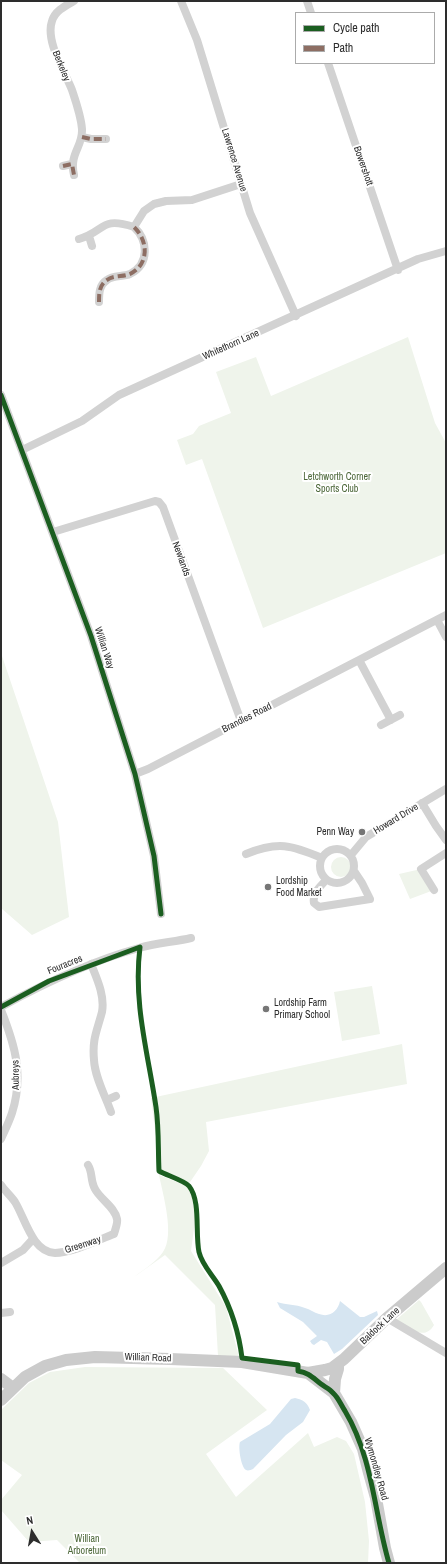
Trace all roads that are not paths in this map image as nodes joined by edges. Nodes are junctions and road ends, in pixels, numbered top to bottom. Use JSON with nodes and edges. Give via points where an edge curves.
{"nodes":[{"id":1,"x":72,"y":1,"type":"edge"},
{"id":2,"x":181,"y":1,"type":"edge"},
{"id":3,"x":307,"y":1,"type":"edge"},
{"id":4,"x":311,"y":12,"type":"edge"},
{"id":5,"x":328,"y":64,"type":"edge"},
{"id":6,"x":82,"y":137,"type":"junction"},
{"id":7,"x":106,"y":139,"type":"dead end"},
{"id":8,"x":72,"y":164,"type":"junction"},
{"id":9,"x":64,"y":166,"type":"dead end"},
{"id":10,"x":74,"y":176,"type":"dead end"},
{"id":11,"x":241,"y":184,"type":"junction"},
{"id":12,"x":134,"y":227,"type":"junction"},
{"id":13,"x":89,"y":236,"type":"junction"},
{"id":14,"x":79,"y":239,"type":"dead end"},
{"id":15,"x":92,"y":246,"type":"dead end"},
{"id":16,"x":446,"y":251,"type":"edge"},
{"id":17,"x":398,"y":270,"type":"junction"},
{"id":18,"x":99,"y":302,"type":"dead end"},
{"id":19,"x":296,"y":316,"type":"junction"},
{"id":20,"x":1,"y":395,"type":"edge"},
{"id":21,"x":22,"y":450,"type":"junction"},
{"id":22,"x":53,"y":532,"type":"junction"},
{"id":23,"x":446,"y":615,"type":"edge"},
{"id":24,"x":437,"y":620,"type":"junction"},
{"id":25,"x":446,"y":637,"type":"edge"},
{"id":26,"x":359,"y":660,"type":"junction"},
{"id":27,"x":400,"y":715,"type":"dead end"},
{"id":28,"x":390,"y":720,"type":"junction"},
{"id":29,"x":241,"y":721,"type":"junction"},
{"id":30,"x":382,"y":725,"type":"dead end"},
{"id":31,"x":135,"y":774,"type":"junction"},
{"id":32,"x":446,"y":789,"type":"edge"},
{"id":33,"x":422,"y":803,"type":"junction"},
{"id":34,"x":446,"y":840,"type":"edge"},
{"id":35,"x":446,"y":853,"type":"edge"},
{"id":36,"x":246,"y":854,"type":"dead end"},
{"id":37,"x":351,"y":855,"type":"junction"},
{"id":38,"x":322,"y":858,"type":"junction"},
{"id":39,"x":354,"y":871,"type":"junction"},
{"id":40,"x":326,"y":880,"type":"junction"},
{"id":41,"x":434,"y":890,"type":"dead end"},
{"id":42,"x":161,"y":914,"type":"dead end"},
{"id":43,"x":191,"y":938,"type":"dead end"},
{"id":44,"x":92,"y":964,"type":"junction"},
{"id":45,"x":1,"y":1008,"type":"edge"},
{"id":46,"x":116,"y":1096,"type":"dead end"},
{"id":47,"x":107,"y":1100,"type":"junction"},
{"id":48,"x":111,"y":1112,"type":"dead end"},
{"id":49,"x":1,"y":1139,"type":"edge"},
{"id":50,"x":93,"y":1169,"type":"dead end"},
{"id":51,"x":1,"y":1185,"type":"edge"},
{"id":52,"x":33,"y":1239,"type":"junction"},
{"id":53,"x":1,"y":1263,"type":"edge"},
{"id":54,"x":446,"y":1268,"type":"edge"},
{"id":55,"x":10,"y":1312,"type":"dead end"},
{"id":56,"x":1,"y":1313,"type":"edge"},
{"id":57,"x":387,"y":1318,"type":"junction"},
{"id":58,"x":446,"y":1354,"type":"edge"},
{"id":59,"x":338,"y":1364,"type":"junction"},
{"id":60,"x":308,"y":1373,"type":"junction"},
{"id":61,"x":1,"y":1379,"type":"edge"},
{"id":62,"x":13,"y":1388,"type":"junction"},
{"id":63,"x":334,"y":1393,"type":"junction"},
{"id":64,"x":1,"y":1400,"type":"edge"},
{"id":65,"x":389,"y":1563,"type":"edge"}],
"edges":[{"from":1,"to":6,"type":"street","name":"Berkeley","via":[[55,16],[50,33],[76,104]]},
{"from":2,"to":11,"type":"street","name":"Lawrence Avenue","via":[[197,40]]},
{"from":3,"to":4,"type":"street"},
{"from":5,"to":17,"type":"street","name":"Bowershott"},
{"from":6,"to":7,"type":"street"},
{"from":6,"to":8,"type":"street"},
{"from":8,"to":9,"type":"street"},
{"from":8,"to":10,"type":"street"},
{"from":11,"to":12,"type":"street","via":[[192,200],[166,200],[154,204],[144,211]]},
{"from":11,"to":19,"type":"street","name":"Lawrence Avenue","via":[[256,229]]},
{"from":12,"to":13,"type":"street","via":[[117,222],[110,223]]},
{"from":12,"to":18,"type":"street","via":[[142,236],[145,245],[143,261],[131,273],[111,277],[103,283],[99,290]]},
{"from":13,"to":14,"type":"street"},
{"from":13,"to":15,"type":"street"},
{"from":16,"to":17,"type":"street","name":"Whitethorn Lane","via":[[418,259]]},
{"from":17,"to":19,"type":"street","name":"Whitethorn Lane"},
{"from":19,"to":21,"type":"street","name":"Whitethorn Lane","via":[[119,395],[82,422]]},
{"from":20,"to":21,"type":"street","name":"Willian Way"},
{"from":21,"to":22,"type":"street","name":"Willian Way"},
{"from":22,"to":29,"type":"street","name":"Newlands","via":[[155,501],[159,502]]},
{"from":22,"to":31,"type":"street","name":"Willian Way","via":[[91,636]]},
{"from":23,"to":24,"type":"street","name":"Brandles Road"},
{"from":24,"to":25,"type":"street"},
{"from":24,"to":26,"type":"street","name":"Brandles Road"},
{"from":26,"to":28,"type":"street"},
{"from":26,"to":29,"type":"street","name":"Brandles Road"},
{"from":27,"to":28,"type":"street"},
{"from":28,"to":30,"type":"street"},
{"from":29,"to":31,"type":"street","name":"Brandles Road"},
{"from":31,"to":42,"type":"street","name":"Willian Way","via":[[154,856]]},
{"from":32,"to":33,"type":"street","name":"Howard Drive"},
{"from":33,"to":34,"type":"street"},
{"from":33,"to":37,"type":"street","name":"Howard Drive","via":[[366,837]]},
{"from":35,"to":41,"type":"street","via":[[421,869]]},
{"from":36,"to":38,"type":"street","via":[[272,846],[286,846]]},
{"from":37,"to":38,"type":"street","via":[[337,849],[331,850]]},
{"from":37,"to":39,"type":"street"},
{"from":38,"to":40,"type":"street","via":[[320,869]]},
{"from":39,"to":40,"type":"street","via":[[351,877],[339,884]]},
{"from":39,"to":40,"type":"street","via":[[370,899],[319,906],[314,903],[313,898]]},
{"from":43,"to":44,"type":"street","name":"Fouracres","via":[[140,947]]},
{"from":44,"to":45,"type":"street","name":"Fouracres","via":[[49,981]]},
{"from":44,"to":47,"type":"street","name":"Fouracres","via":[[102,1001],[102,1011],[95,1034],[94,1061]]},
{"from":45,"to":49,"type":"street","name":"Aubreys","via":[[12,1039],[18,1080],[12,1114]]},
{"from":46,"to":47,"type":"street"},
{"from":47,"to":48,"type":"street","name":"Fouracres"},
{"from":50,"to":52,"type":"street","name":"Greenway","via":[[91,1179],[94,1188],[118,1220],[114,1234],[73,1250],[55,1253],[47,1251]]},
{"from":51,"to":52,"type":"street","name":"Greenway","via":[[15,1202]]},
{"from":52,"to":53,"type":"street","via":[[23,1250]]},
{"from":54,"to":57,"type":"street","name":"Baldock Lane"},
{"from":55,"to":56,"type":"street"},
{"from":57,"to":58,"type":"street"},
{"from":57,"to":59,"type":"street","name":"Baldock Lane"},
{"from":59,"to":60,"type":"street","name":"Baldock Lane","via":[[325,1370]]},
{"from":59,"to":63,"type":"street"},
{"from":60,"to":62,"type":"street","name":"Willian Road","via":[[242,1362],[95,1357],[66,1360],[45,1366],[25,1377]]},
{"from":60,"to":63,"type":"street","name":"Wymondley Road"},
{"from":61,"to":62,"type":"street"},
{"from":62,"to":64,"type":"street","name":"Willian Road"},
{"from":63,"to":65,"type":"street","name":"Wymondley Road","via":[[351,1422],[362,1449],[376,1498]]}]}
